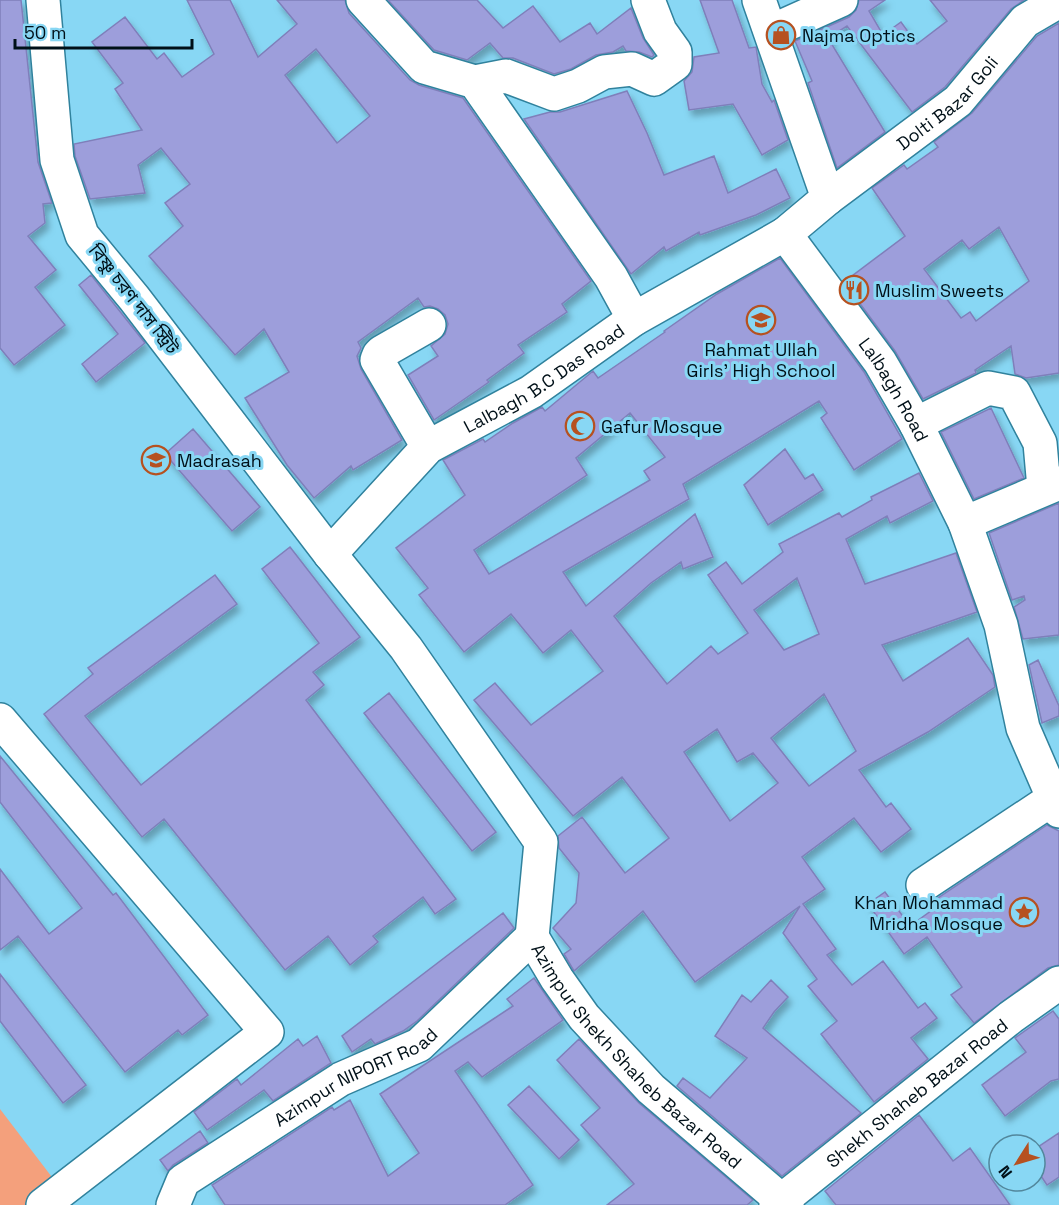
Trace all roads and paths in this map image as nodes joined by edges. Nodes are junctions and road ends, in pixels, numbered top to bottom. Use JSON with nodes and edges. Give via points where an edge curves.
{"nodes":[{"id":1,"x":43,"y":0,"type":"edge"},
{"id":2,"x":363,"y":0,"type":"edge"},
{"id":3,"x":648,"y":0,"type":"edge"},
{"id":4,"x":759,"y":0,"type":"edge"},
{"id":5,"x":841,"y":0,"type":"edge"},
{"id":6,"x":1059,"y":1,"type":"edge"},
{"id":7,"x":772,"y":31,"type":"junction"},
{"id":8,"x":475,"y":81,"type":"junction"},
{"id":9,"x":828,"y":198,"type":"junction"},
{"id":10,"x":785,"y":234,"type":"junction"},
{"id":11,"x":634,"y":319,"type":"junction"},
{"id":12,"x":429,"y":325,"type":"dead end"},
{"id":13,"x":916,"y":424,"type":"junction"},
{"id":14,"x":428,"y":447,"type":"junction"},
{"id":15,"x":1051,"y":485,"type":"edge"},
{"id":16,"x":965,"y":524,"type":"junction"},
{"id":17,"x":330,"y":555,"type":"junction"},
{"id":18,"x":0,"y":720,"type":"edge"},
{"id":19,"x":1056,"y":805,"type":"edge"},
{"id":20,"x":923,"y":885,"type":"dead end"},
{"id":21,"x":532,"y":937,"type":"junction"},
{"id":22,"x":1059,"y":983,"type":"edge"},
{"id":23,"x":782,"y":1204,"type":"edge"},
{"id":24,"x":43,"y":1205,"type":"edge"},
{"id":25,"x":173,"y":1205,"type":"edge"}],
"edges":[{"from":1,"to":17,"type":"street","name":"বিষ্ণু চরণ দাস স্ট্রিট","via":[[57,160],[82,234]]},
{"from":2,"to":8,"type":"street","via":[[424,67]]},
{"from":3,"to":8,"type":"street","via":[[660,31],[675,52],[675,64],[654,79],[632,69],[604,72],[554,94],[506,76]]},
{"from":4,"to":7,"type":"street"},
{"from":5,"to":7,"type":"street"},
{"from":6,"to":9,"type":"street","name":"Dolti Bazar Goli","via":[[1025,21],[958,101]]},
{"from":7,"to":9,"type":"street"},
{"from":8,"to":11,"type":"street","via":[[611,277]]},
{"from":9,"to":10,"type":"street"},
{"from":10,"to":11,"type":"street","name":"Lalbagh B.C Das Road"},
{"from":10,"to":13,"type":"street","name":"Lalbagh Road","via":[[880,362]]},
{"from":11,"to":14,"type":"street","name":"Lalbagh B.C Das Road","via":[[531,392]]},
{"from":12,"to":14,"type":"street","via":[[382,352],[377,360]]},
{"from":13,"to":15,"type":"street","via":[[988,388],[1014,393],[1040,443]]},
{"from":13,"to":16,"type":"street","name":"Lalbagh Road"},
{"from":14,"to":17,"type":"street","name":"Lalbagh B.C Das Road"},
{"from":15,"to":16,"type":"street"},
{"from":16,"to":19,"type":"street","name":"Lalbagh Road","via":[[1001,625],[1023,728]]},
{"from":17,"to":21,"type":"street","name":"Azimpur Shekh Shaheb Bazar Road","via":[[406,648],[541,842]]},
{"from":18,"to":24,"type":"street","via":[[267,1032]]},
{"from":19,"to":20,"type":"street"},
{"from":21,"to":23,"type":"street","name":"Azimpur Shekh Shaheb Bazar Road","via":[[585,1017],[651,1089]]},
{"from":21,"to":25,"type":"street","name":"Azimpur NIPORT Road","via":[[419,1045],[341,1078],[183,1181]]},
{"from":22,"to":23,"type":"street","name":"Shekh Shaheb Bazar Road","via":[[1011,1017]]}]}
